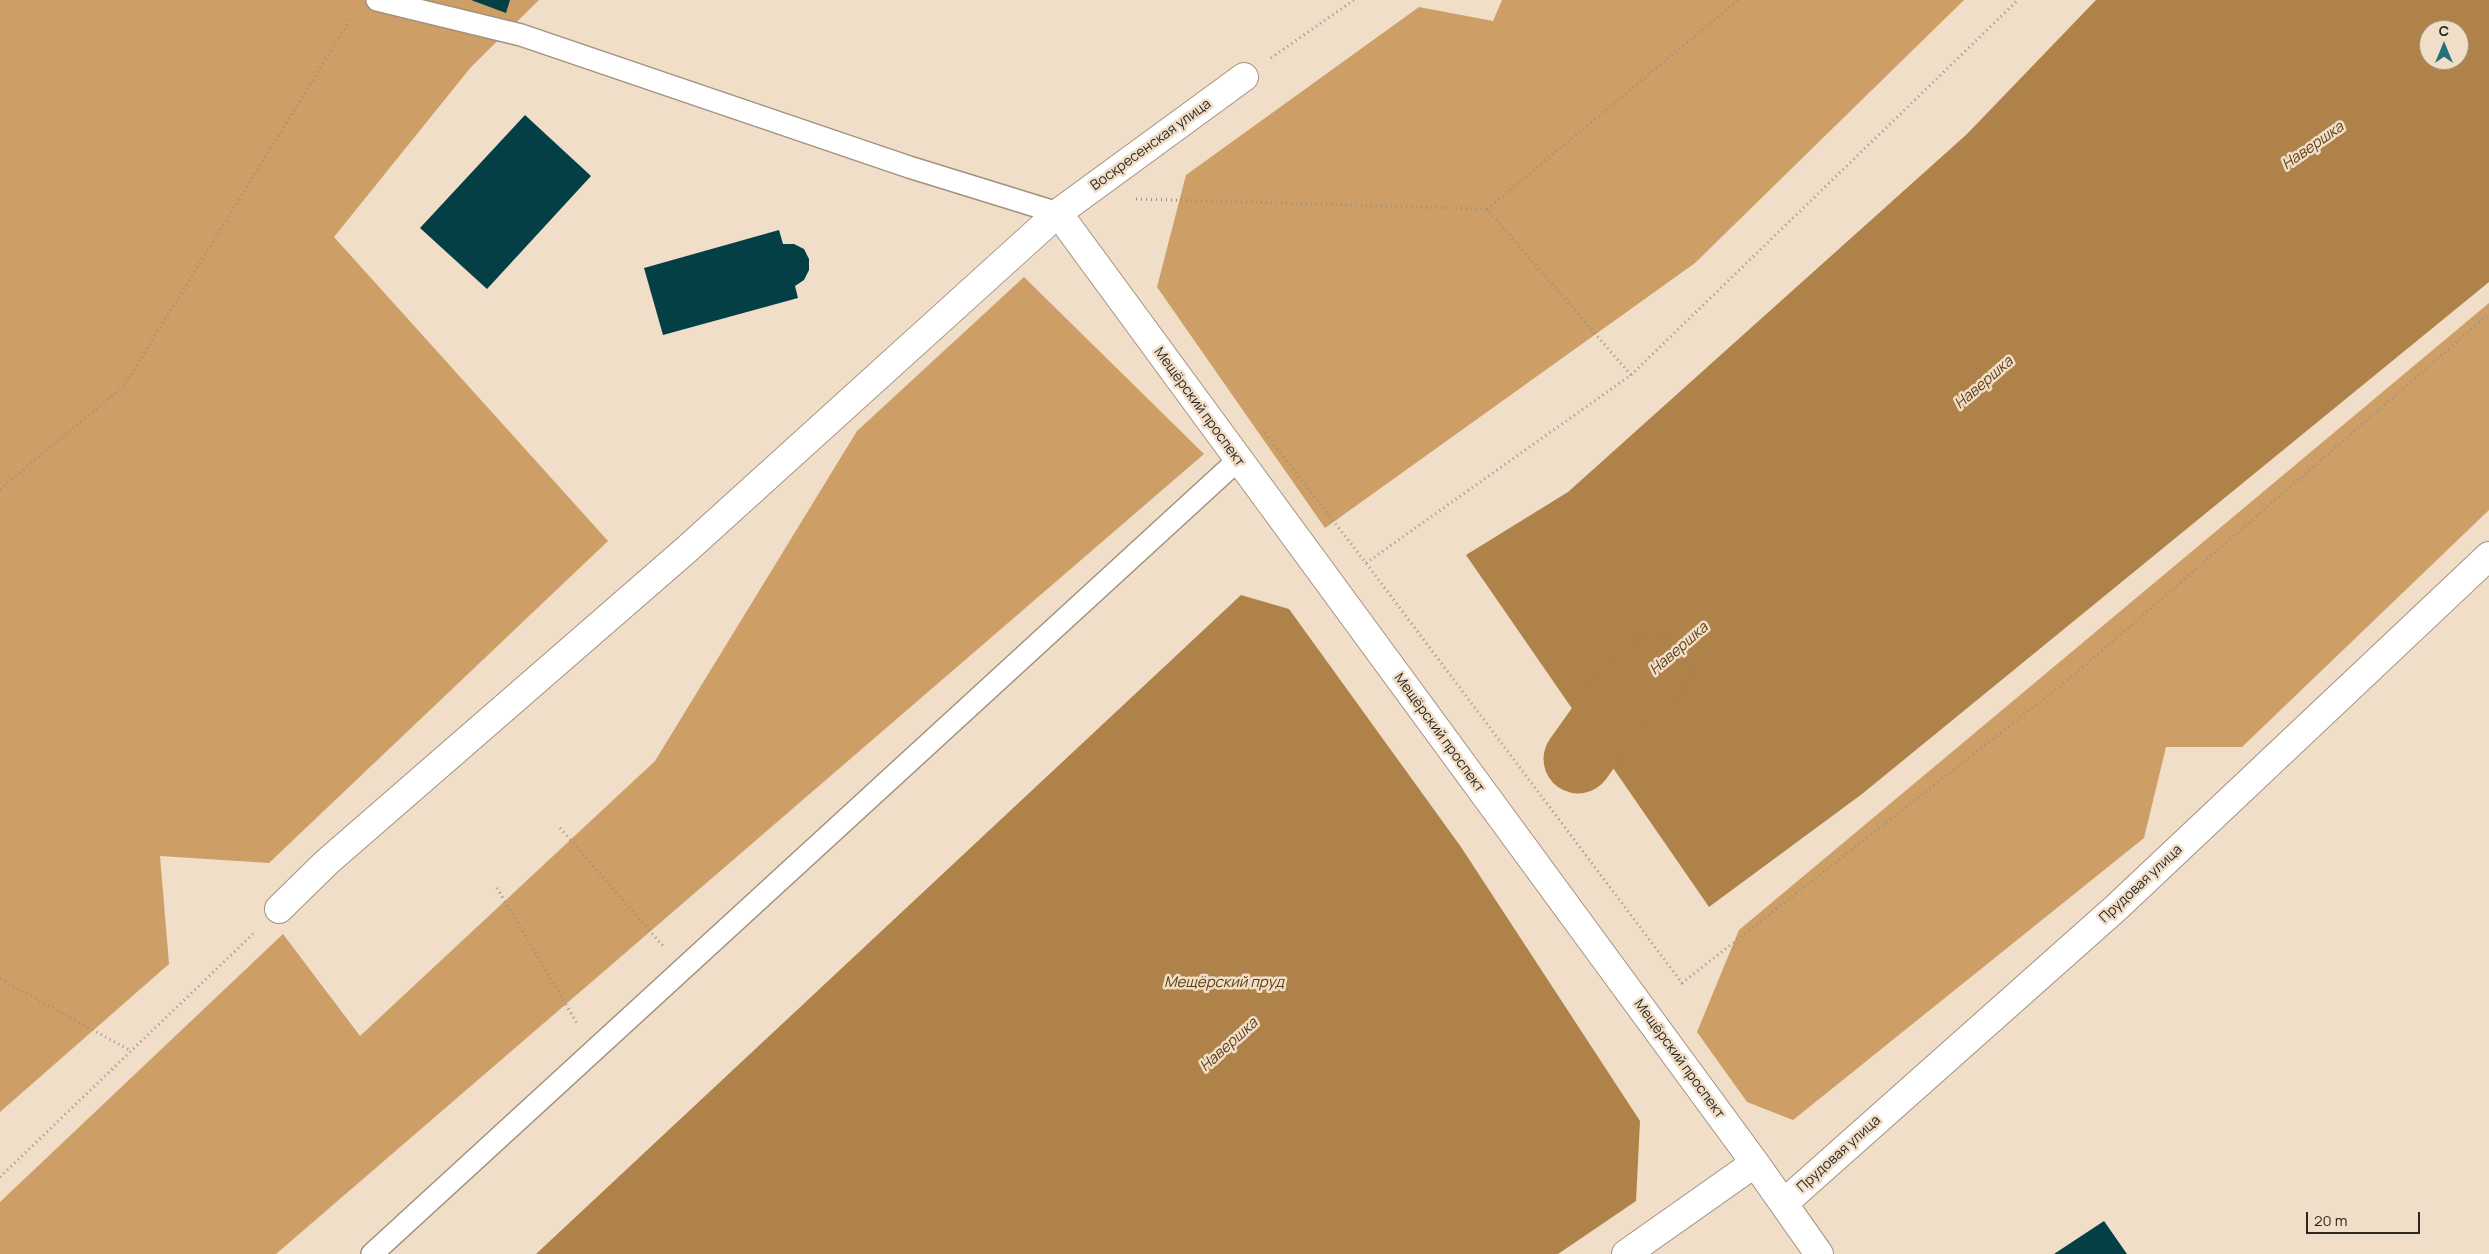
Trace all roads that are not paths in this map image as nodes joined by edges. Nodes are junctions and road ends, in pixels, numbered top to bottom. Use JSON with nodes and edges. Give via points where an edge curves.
{"nodes":[{"id":1,"x":377,"y":0,"type":"edge"},
{"id":2,"x":1244,"y":77,"type":"road end"},
{"id":3,"x":1058,"y":213,"type":"junction"},
{"id":4,"x":1238,"y":460,"type":"junction"},
{"id":5,"x":2489,"y":556,"type":"edge"},
{"id":6,"x":278,"y":909,"type":"road end"},
{"id":7,"x":1755,"y":1163,"type":"junction"},
{"id":8,"x":1784,"y":1203,"type":"junction"},
{"id":9,"x":372,"y":1254,"type":"edge"},
{"id":10,"x":1626,"y":1254,"type":"edge"},
{"id":11,"x":1819,"y":1254,"type":"edge"}],
"edges":[{"from":1,"to":3,"type":"lane","via":[[521,35],[900,164]]},
{"from":2,"to":3,"type":"street","name":"Воскресенская улица"},
{"from":3,"to":4,"type":"street","name":"Мещёрский проспект"},
{"from":3,"to":6,"type":"street","name":"Воскресенская улица","via":[[686,550],[327,862]]},
{"from":4,"to":7,"type":"street","name":"Мещёрский проспект"},
{"from":4,"to":9,"type":"lane"},
{"from":5,"to":8,"type":"street","name":"Прудовая улица","via":[[2124,900]]},
{"from":7,"to":8,"type":"street","name":"Мещёрский проспект"},
{"from":7,"to":10,"type":"street"},
{"from":8,"to":11,"type":"street","name":"Мещёрский проспект"}]}
